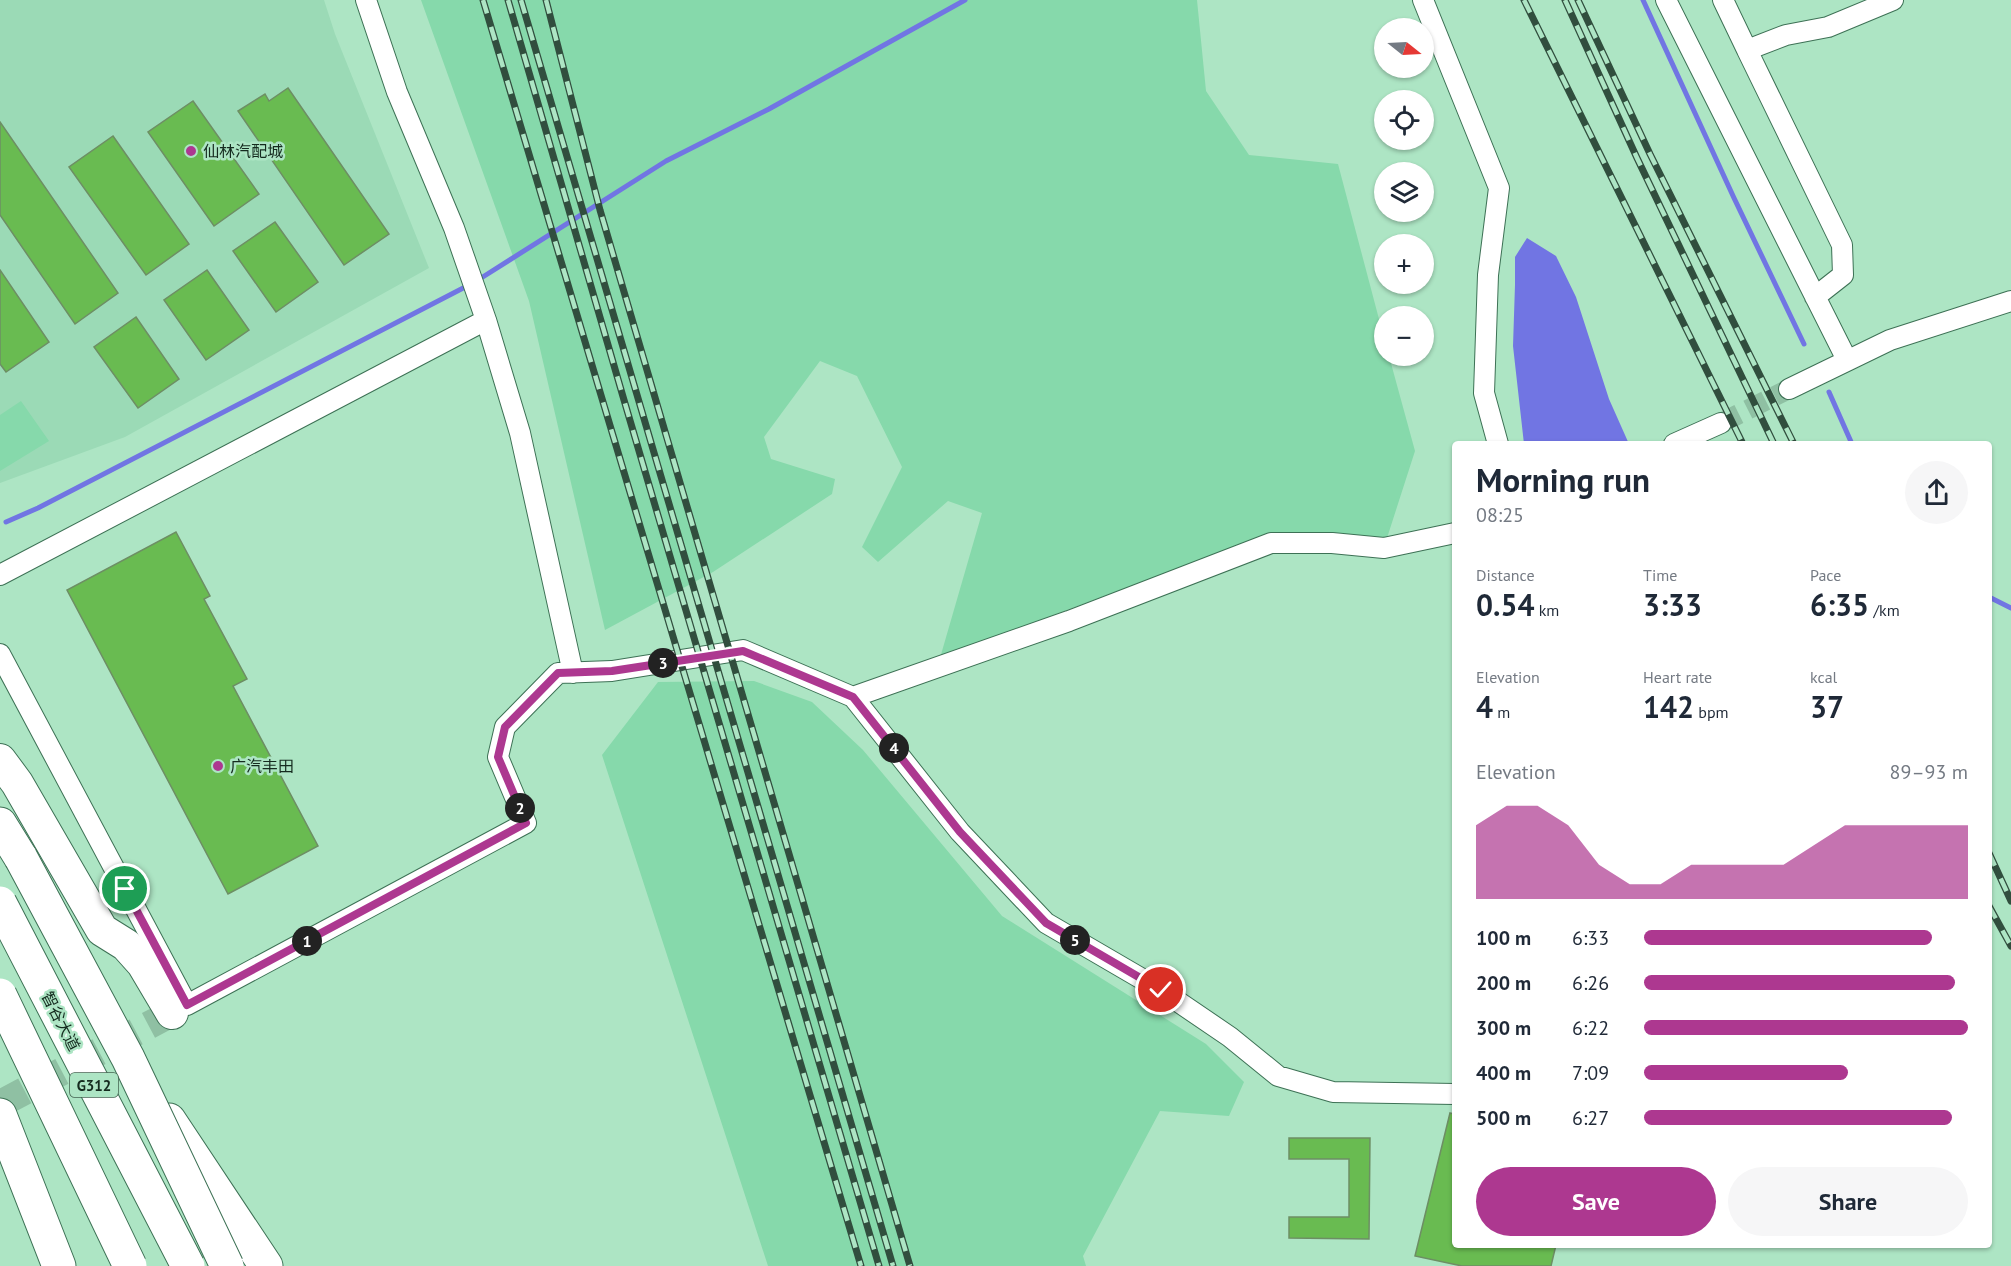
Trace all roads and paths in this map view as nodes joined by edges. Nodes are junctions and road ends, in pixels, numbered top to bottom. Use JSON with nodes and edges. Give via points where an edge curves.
{"nodes":[{"id":1,"x":366,"y":0,"type":"edge"},
{"id":2,"x":1423,"y":0,"type":"edge"},
{"id":3,"x":1666,"y":0,"type":"edge"},
{"id":4,"x":1723,"y":0,"type":"edge"},
{"id":5,"x":1893,"y":0,"type":"edge"},
{"id":6,"x":1747,"y":50,"type":"junction"},
{"id":7,"x":1815,"y":297,"type":"junction"},
{"id":8,"x":2011,"y":302,"type":"edge"},
{"id":9,"x":486,"y":320,"type":"junction"},
{"id":10,"x":1848,"y":360,"type":"junction"},
{"id":11,"x":1789,"y":389,"type":"tunnel mouth"},
{"id":12,"x":1721,"y":423,"type":"tunnel mouth"},
{"id":13,"x":1497,"y":441,"type":"edge"},
{"id":14,"x":1681,"y":441,"type":"edge"},
{"id":15,"x":1452,"y":534,"type":"edge"},
{"id":16,"x":0,"y":575,"type":"edge"},
{"id":17,"x":0,"y":654,"type":"edge"},
{"id":18,"x":573,"y":673,"type":"junction"},
{"id":19,"x":853,"y":697,"type":"junction"},
{"id":20,"x":0,"y":760,"type":"edge"},
{"id":21,"x":0,"y":824,"type":"edge"},
{"id":22,"x":0,"y":903,"type":"edge"},
{"id":23,"x":0,"y":995,"type":"edge"},
{"id":24,"x":180,"y":1009,"type":"junction"},
{"id":25,"x":128,"y":1058,"type":"junction"},
{"id":26,"x":1452,"y":1094,"type":"edge"},
{"id":27,"x":0,"y":1115,"type":"edge"},
{"id":28,"x":59,"y":1266,"type":"edge"},
{"id":29,"x":130,"y":1266,"type":"edge"},
{"id":30,"x":188,"y":1266,"type":"edge"},
{"id":31,"x":227,"y":1266,"type":"edge"},
{"id":32,"x":266,"y":1266,"type":"edge"}],
"edges":[{"from":1,"to":9,"type":"street","via":[[397,92],[454,228]]},
{"from":2,"to":13,"type":"street","via":[[1499,188],[1488,275],[1484,393]]},
{"from":3,"to":7,"type":"street"},
{"from":4,"to":6,"type":"street"},
{"from":5,"to":6,"type":"street","via":[[1828,27],[1786,34]]},
{"from":6,"to":7,"type":"street","via":[[1842,245],[1843,275]]},
{"from":7,"to":10,"type":"street"},
{"from":8,"to":10,"type":"street","via":[[1890,340]]},
{"from":9,"to":16,"type":"street"},
{"from":9,"to":18,"type":"street","via":[[520,433]]},
{"from":10,"to":11,"type":"street"},
{"from":12,"to":14,"type":"street"},
{"from":15,"to":19,"type":"street","via":[[1384,548],[1271,543],[1069,621]]},
{"from":17,"to":24,"type":"street"},
{"from":18,"to":19,"type":"street","via":[[612,671],[743,651]]},
{"from":18,"to":24,"type":"street","via":[[558,673],[505,727],[498,757],[526,823]]},
{"from":19,"to":26,"type":"street","via":[[960,832],[1046,923],[1161,990],[1278,1076],[1333,1092]]},
{"from":20,"to":24,"type":"main road","via":[[102,930],[126,945]]},
{"from":21,"to":25,"type":"highway","bridge":true},
{"from":22,"to":30,"type":"highway","name":"智谷大道","number":"G312","bridge":true},
{"from":23,"to":29,"type":"highway","number":"G312","bridge":true},
{"from":25,"to":31,"type":"highway","bridge":true},
{"from":25,"to":32,"type":"highway","bridge":true},
{"from":27,"to":28,"type":"highway"}]}
